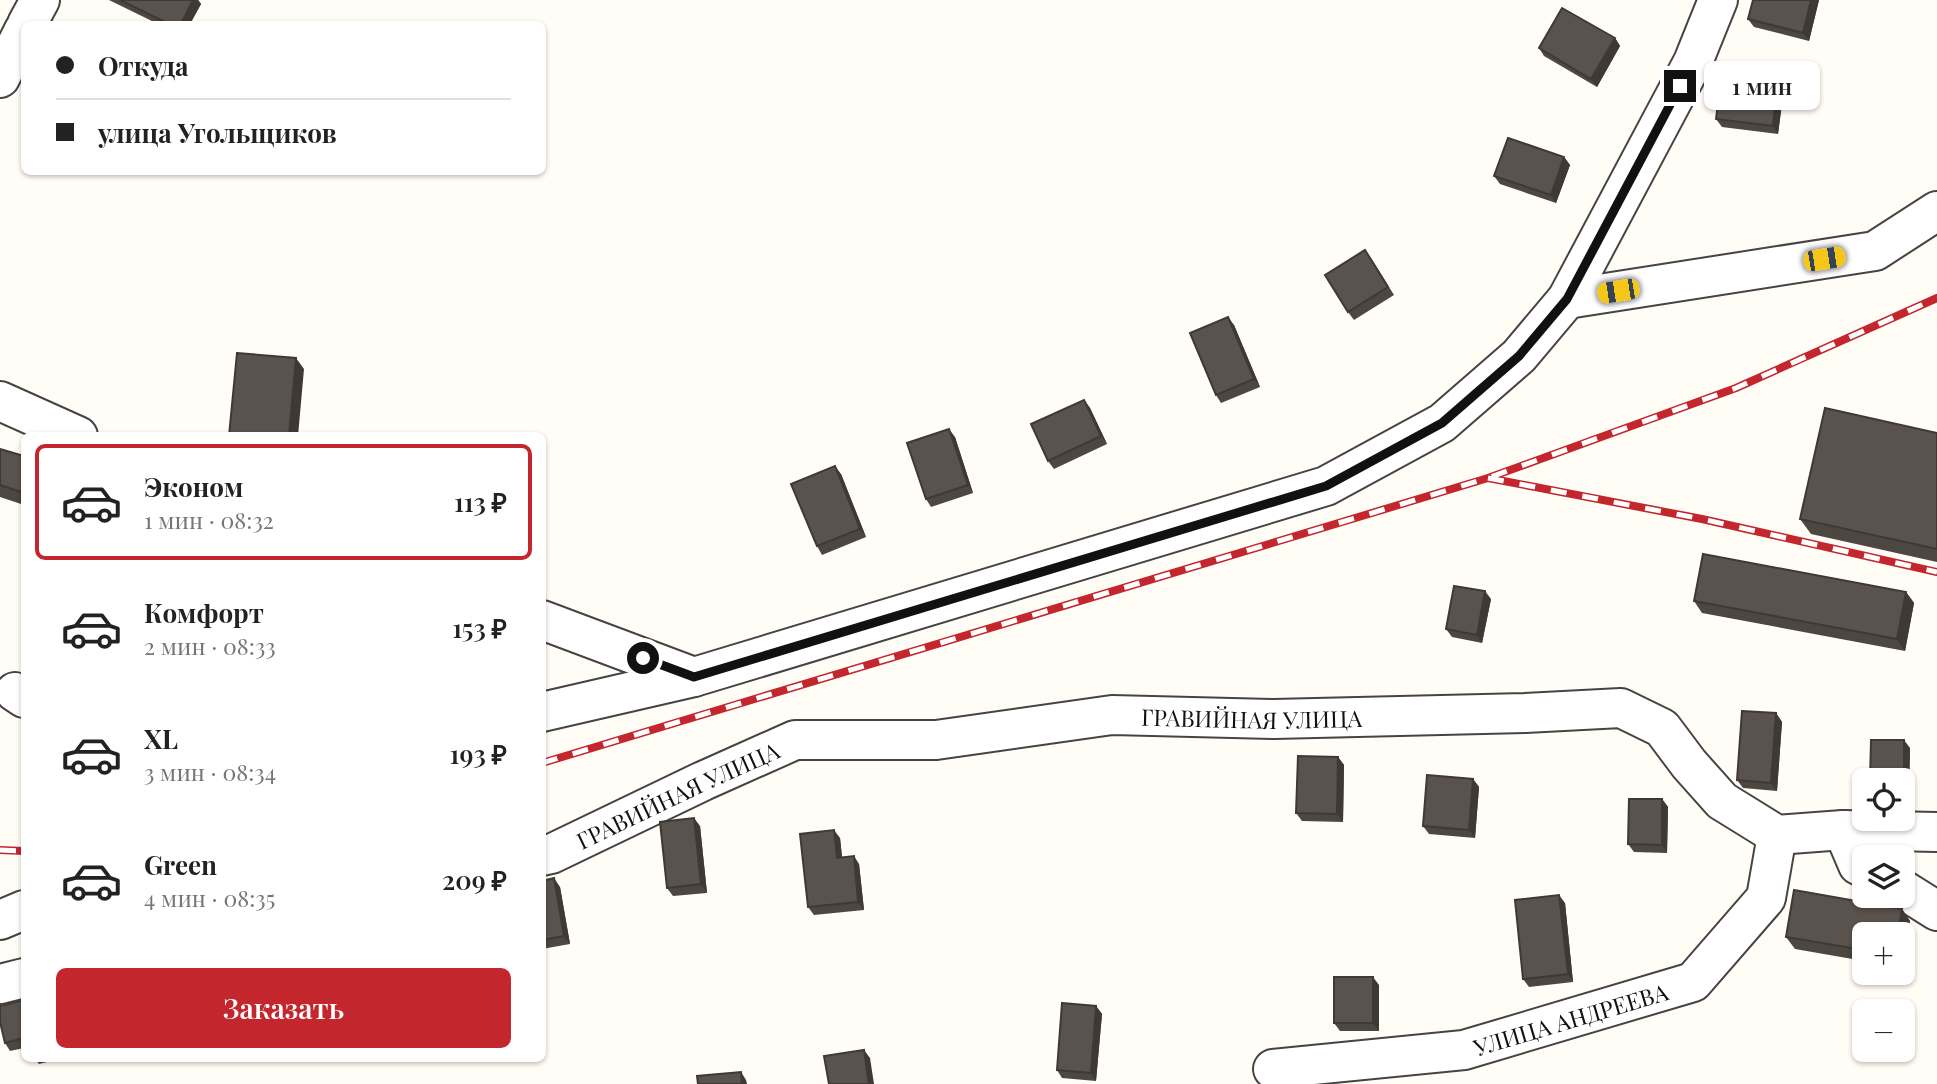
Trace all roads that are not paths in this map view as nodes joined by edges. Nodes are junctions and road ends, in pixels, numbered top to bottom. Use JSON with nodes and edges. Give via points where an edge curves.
{"nodes":[{"id":1,"x":40,"y":0,"type":"edge"},
{"id":2,"x":1718,"y":0,"type":"edge"},
{"id":3,"x":29,"y":21,"type":"edge"},
{"id":4,"x":21,"y":36,"type":"edge"},
{"id":5,"x":0,"y":78,"type":"edge"},
{"id":6,"x":1937,"y":211,"type":"edge"},
{"id":7,"x":1567,"y":299,"type":"junction"},
{"id":8,"x":0,"y":401,"type":"edge"},
{"id":9,"x":69,"y":432,"type":"edge"},
{"id":10,"x":546,"y":622,"type":"edge"},
{"id":11,"x":694,"y":677,"type":"junction"},
{"id":12,"x":546,"y":711,"type":"edge"},
{"id":13,"x":1843,"y":830,"type":"junction"},
{"id":14,"x":1937,"y":832,"type":"edge"},
{"id":15,"x":1777,"y":835,"type":"junction"},
{"id":16,"x":1852,"y":851,"type":"edge"},
{"id":17,"x":546,"y":855,"type":"edge"},
{"id":18,"x":1915,"y":897,"type":"edge"},
{"id":19,"x":21,"y":911,"type":"edge"},
{"id":20,"x":1937,"y":911,"type":"edge"},
{"id":21,"x":0,"y":920,"type":"edge"},
{"id":22,"x":21,"y":979,"type":"edge"},
{"id":23,"x":0,"y":984,"type":"edge"},
{"id":24,"x":1273,"y":1069,"type":"dead end"}],
"edges":[{"from":1,"to":3,"type":"street"},
{"from":2,"to":7,"type":"street","via":[[1693,62]]},
{"from":4,"to":5,"type":"street"},
{"from":6,"to":7,"type":"street","via":[[1875,251]]},
{"from":7,"to":11,"type":"street","via":[[1519,356],[1442,423],[1326,486]]},
{"from":8,"to":9,"type":"street"},
{"from":10,"to":11,"type":"street"},
{"from":11,"to":12,"type":"street"},
{"from":13,"to":14,"type":"street"},
{"from":13,"to":15,"type":"street"},
{"from":13,"to":16,"type":"street"},
{"from":15,"to":17,"type":"street","name":"ГРАВИЙНАЯ УЛИЦА","via":[[1723,801],[1662,728],[1621,708],[1274,719],[1112,715],[936,740],[795,740]]},
{"from":15,"to":24,"type":"street","name":"УЛИЦА АНДРЕЕВА","via":[[1766,898],[1693,982],[1464,1049]]},
{"from":18,"to":20,"type":"street"},
{"from":19,"to":21,"type":"street"},
{"from":22,"to":23,"type":"street"}]}
